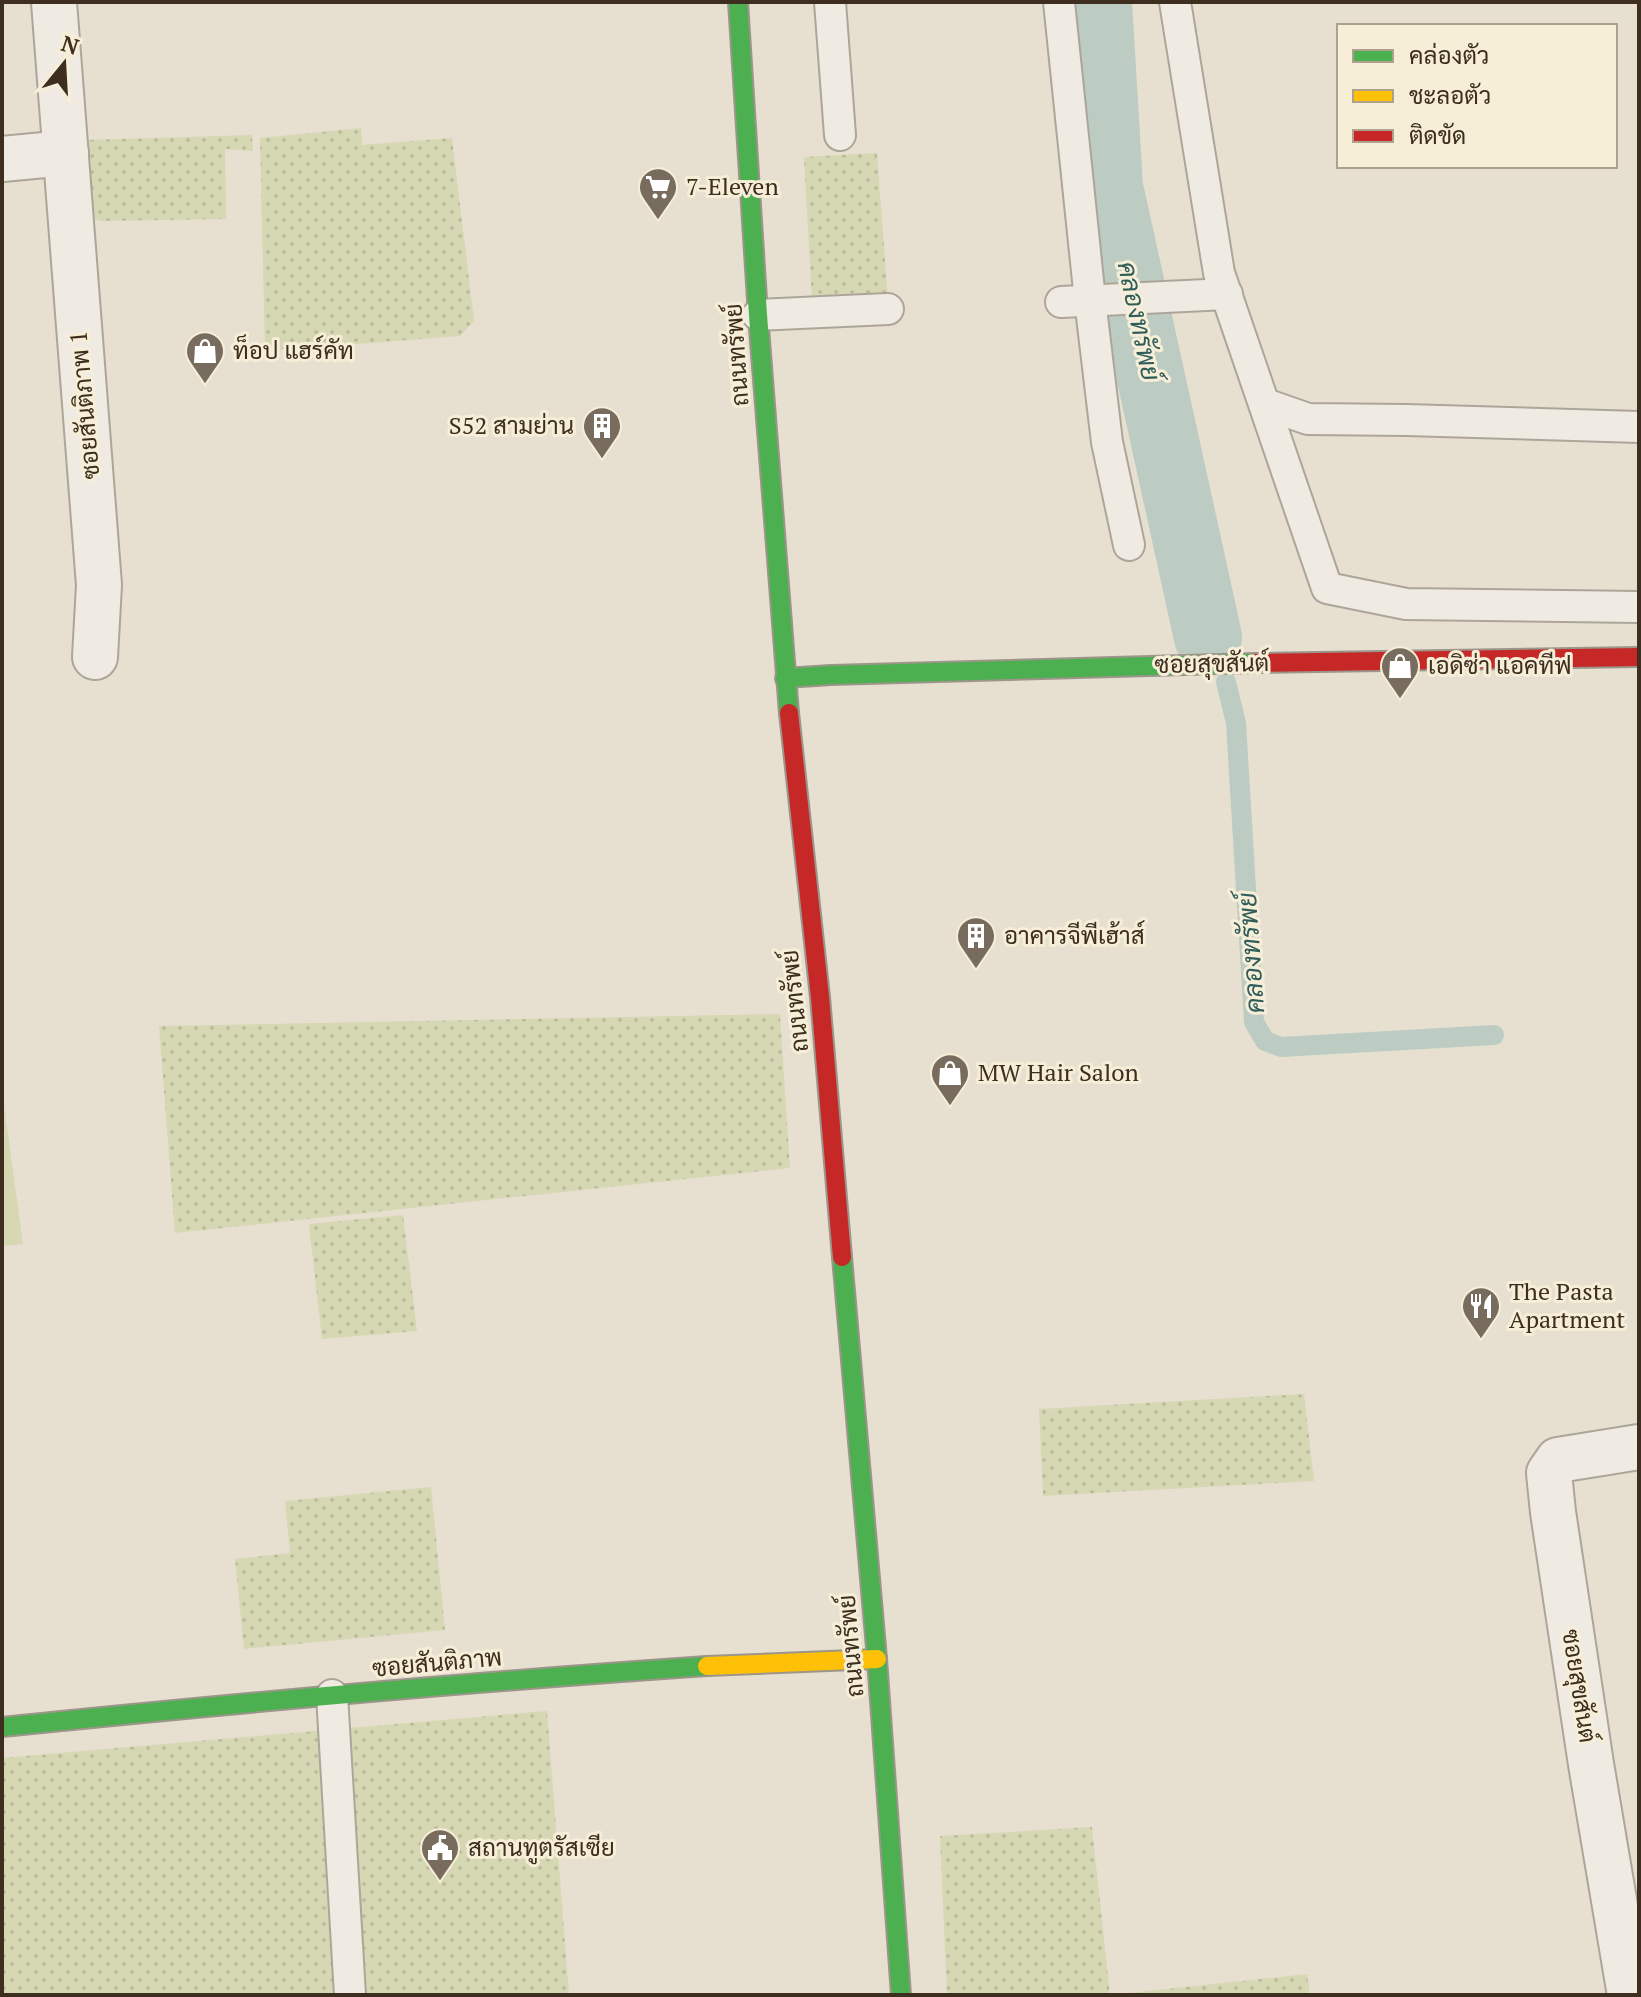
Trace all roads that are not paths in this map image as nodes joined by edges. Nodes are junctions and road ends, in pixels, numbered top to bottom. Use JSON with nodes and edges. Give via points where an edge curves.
{"nodes":[{"id":1,"x":54,"y":2,"type":"edge"},
{"id":2,"x":738,"y":2,"type":"edge"},
{"id":3,"x":830,"y":2,"type":"edge"},
{"id":4,"x":1059,"y":2,"type":"edge"},
{"id":5,"x":1175,"y":2,"type":"edge"},
{"id":6,"x":840,"y":135,"type":"dead end"},
{"id":7,"x":66,"y":153,"type":"junction"},
{"id":8,"x":2,"y":159,"type":"edge"},
{"id":9,"x":1227,"y":294,"type":"junction"},
{"id":10,"x":1084,"y":301,"type":"junction"},
{"id":11,"x":888,"y":309,"type":"dead end"},
{"id":12,"x":758,"y":315,"type":"junction"},
{"id":13,"x":1265,"y":404,"type":"junction"},
{"id":14,"x":1639,"y":427,"type":"edge"},
{"id":15,"x":1129,"y":545,"type":"dead end"},
{"id":16,"x":1639,"y":607,"type":"edge"},
{"id":17,"x":95,"y":657,"type":"dead end"},
{"id":18,"x":1639,"y":657,"type":"edge"},
{"id":19,"x":785,"y":678,"type":"junction"},
{"id":20,"x":1639,"y":1447,"type":"edge"},
{"id":21,"x":877,"y":1659,"type":"junction"},
{"id":22,"x":332,"y":1695,"type":"junction"},
{"id":23,"x":2,"y":1727,"type":"edge"},
{"id":24,"x":350,"y":1995,"type":"edge"},
{"id":25,"x":901,"y":1995,"type":"edge"},
{"id":26,"x":1630,"y":1995,"type":"edge"}],
"edges":[{"from":1,"to":7,"type":"street","name":"ซอยสันติภาพ 1"},
{"from":2,"to":12,"type":"street","name":"ถนนทรัพย์"},
{"from":3,"to":6,"type":"lane"},
{"from":4,"to":10,"type":"lane"},
{"from":5,"to":9,"type":"lane","via":[[1219,273]]},
{"from":7,"to":8,"type":"street"},
{"from":7,"to":17,"type":"street","name":"ซอยสันติภาพ 1","via":[[99,585]]},
{"from":9,"to":10,"type":"lane"},
{"from":9,"to":13,"type":"lane"},
{"from":10,"to":15,"type":"lane"},
{"from":11,"to":12,"type":"lane"},
{"from":12,"to":19,"type":"street","name":"ถนนทรัพย์"},
{"from":13,"to":14,"type":"lane","via":[[1308,419]]},
{"from":13,"to":16,"type":"lane","via":[[1327,588],[1406,604]]},
{"from":18,"to":19,"type":"street","name":"ซอยสุขสันต์","via":[[1187,664]]},
{"from":19,"to":21,"type":"street","name":"ถนนทรัพย์","via":[[820,997]]},
{"from":20,"to":26,"type":"street","name":"ซอยสุขสันต์","via":[[1558,1460],[1549,1473]]},
{"from":21,"to":22,"type":"street","name":"ซอยสันติภาพ","via":[[738,1664]]},
{"from":21,"to":25,"type":"street","name":"ถนนทรัพย์"},
{"from":22,"to":23,"type":"street","name":"ซอยสันติภาพ"},
{"from":22,"to":24,"type":"lane"}]}
